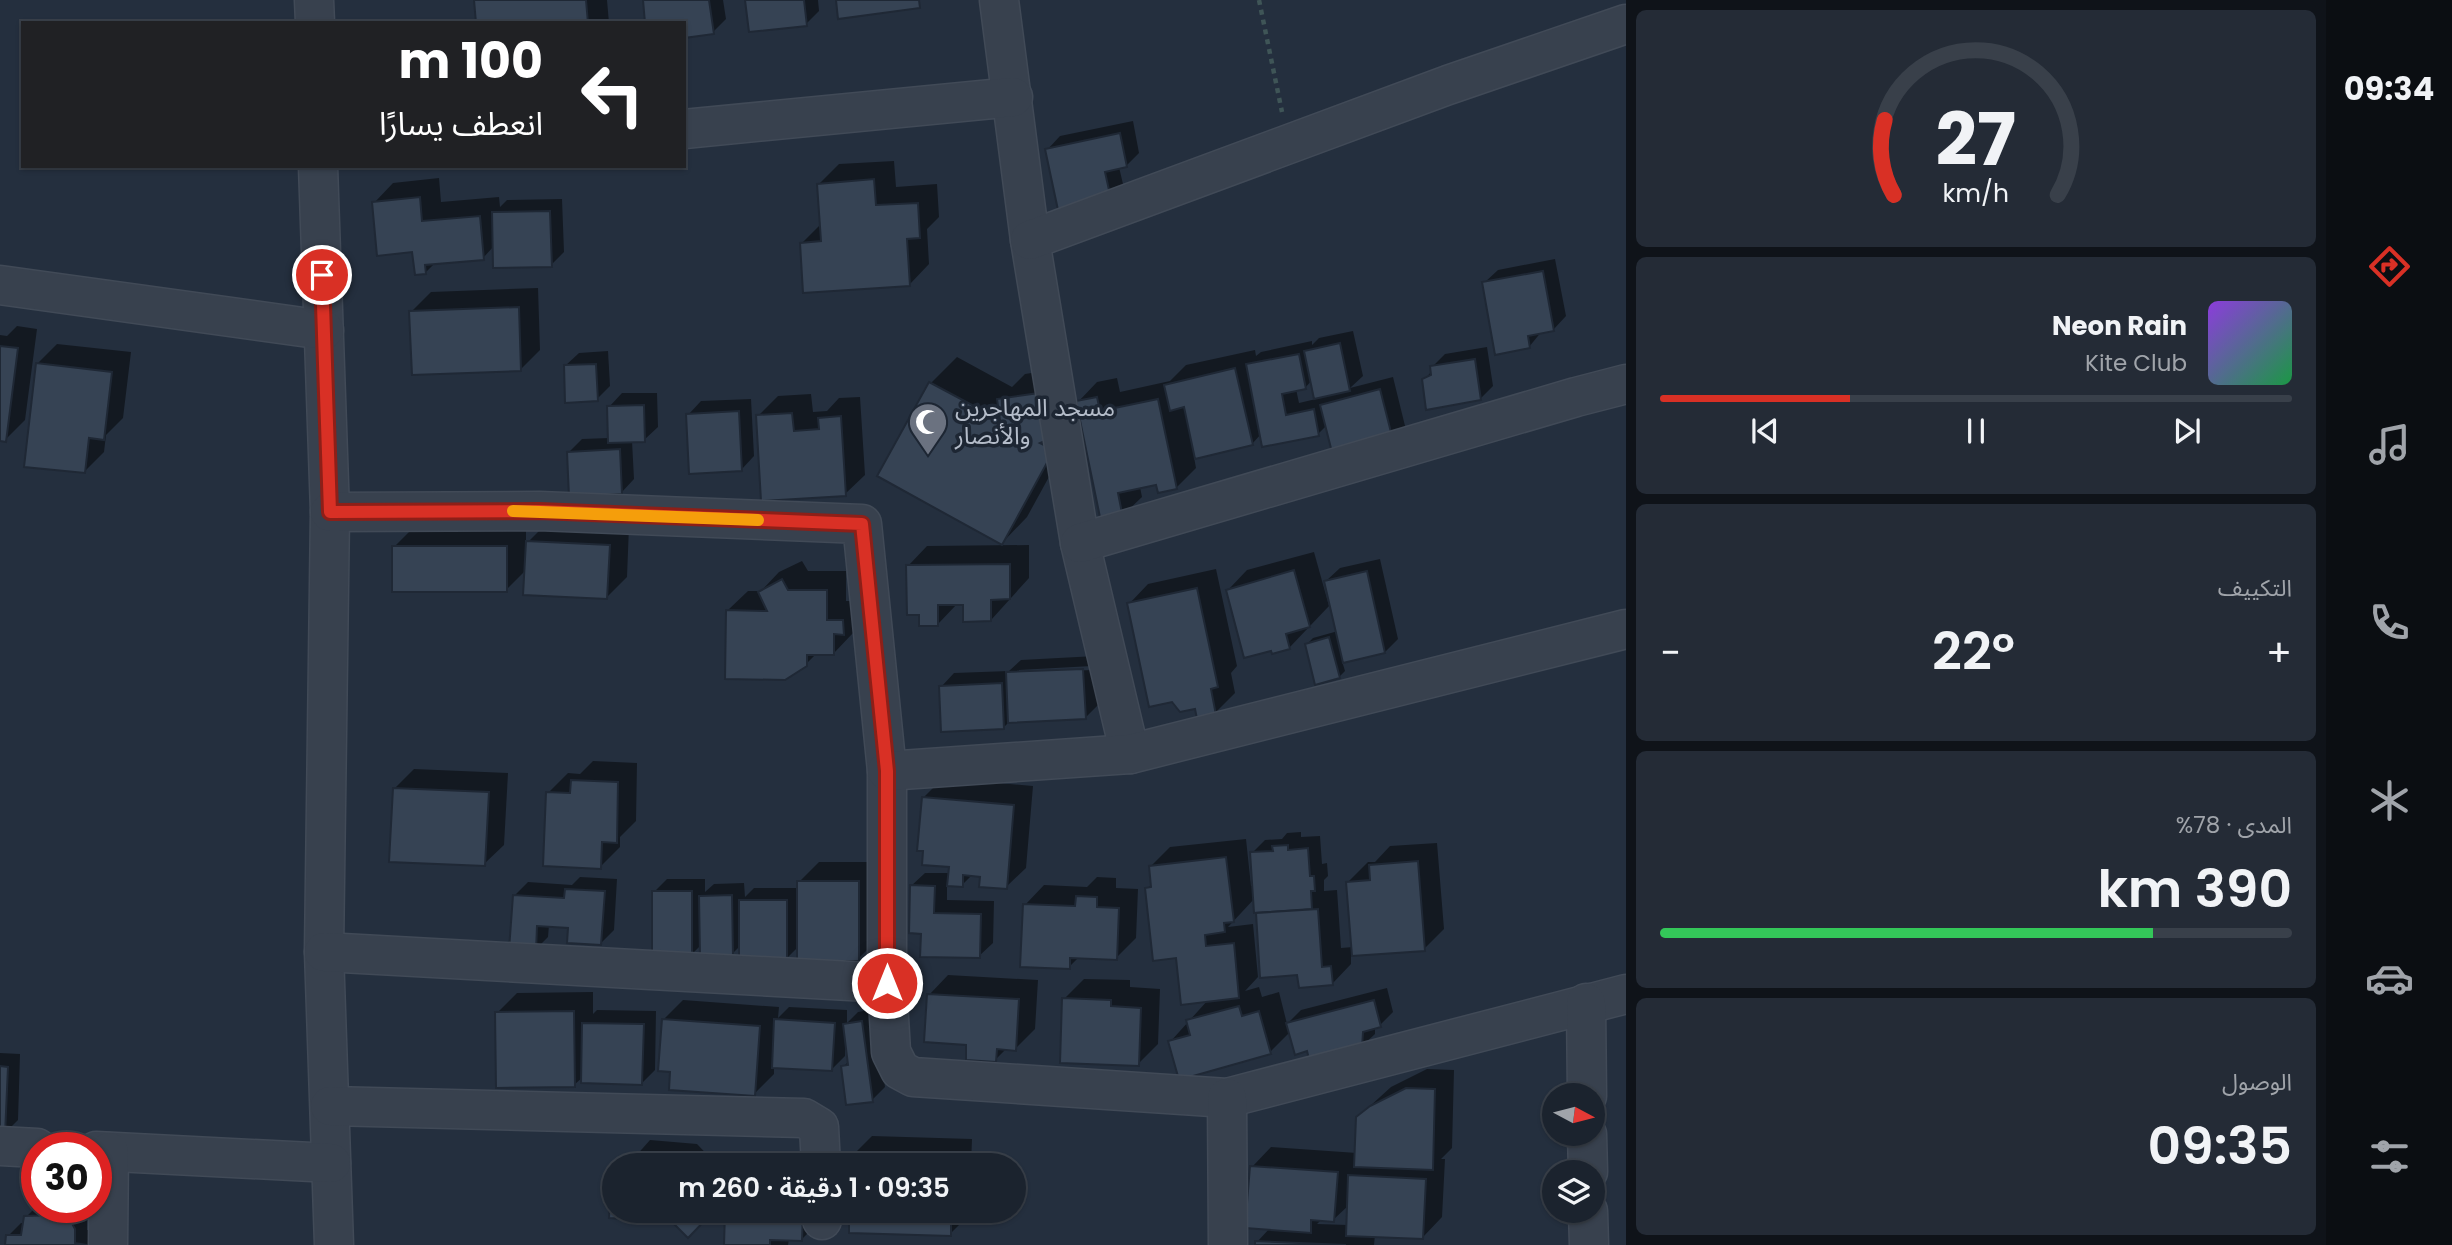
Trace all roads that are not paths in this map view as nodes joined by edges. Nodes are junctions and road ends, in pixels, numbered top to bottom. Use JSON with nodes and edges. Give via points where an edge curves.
{"nodes":[{"id":1,"x":314,"y":0,"type":"edge"},
{"id":2,"x":999,"y":0,"type":"edge"},
{"id":3,"x":315,"y":21,"type":"edge"},
{"id":4,"x":1626,"y":24,"type":"edge"},
{"id":5,"x":1013,"y":97,"type":"junction"},
{"id":6,"x":686,"y":129,"type":"edge"},
{"id":7,"x":318,"y":168,"type":"edge"},
{"id":8,"x":1030,"y":240,"type":"junction"},
{"id":9,"x":0,"y":285,"type":"edge"},
{"id":10,"x":324,"y":330,"type":"junction"},
{"id":11,"x":1626,"y":384,"type":"edge"},
{"id":12,"x":330,"y":512,"type":"junction"},
{"id":13,"x":1080,"y":543,"type":"junction"},
{"id":14,"x":1626,"y":629,"type":"edge"},
{"id":15,"x":1130,"y":754,"type":"junction"},
{"id":16,"x":887,"y":771,"type":"junction"},
{"id":17,"x":324,"y":952,"type":"junction"},
{"id":18,"x":887,"y":983,"type":"junction"},
{"id":19,"x":1626,"y":994,"type":"edge"},
{"id":20,"x":1586,"y":1003,"type":"junction"},
{"id":21,"x":1587,"y":1083,"type":"edge"},
{"id":22,"x":1227,"y":1098,"type":"junction"},
{"id":23,"x":330,"y":1106,"type":"junction"},
{"id":24,"x":0,"y":1146,"type":"edge"},
{"id":25,"x":21,"y":1147,"type":"edge"},
{"id":26,"x":112,"y":1152,"type":"edge"},
{"id":27,"x":820,"y":1153,"type":"edge"},
{"id":28,"x":331,"y":1163,"type":"junction"},
{"id":29,"x":107,"y":1223,"type":"edge"},
{"id":30,"x":1588,"y":1223,"type":"edge"},
{"id":31,"x":108,"y":1245,"type":"edge"},
{"id":32,"x":334,"y":1245,"type":"edge"},
{"id":33,"x":1228,"y":1245,"type":"edge"},
{"id":34,"x":1589,"y":1245,"type":"edge"}],
"edges":[{"from":1,"to":3,"type":"street"},
{"from":2,"to":5,"type":"street"},
{"from":4,"to":8,"type":"street"},
{"from":5,"to":6,"type":"street"},
{"from":5,"to":8,"type":"street"},
{"from":7,"to":10,"type":"street"},
{"from":8,"to":13,"type":"street"},
{"from":9,"to":10,"type":"street"},
{"from":10,"to":12,"type":"street"},
{"from":11,"to":13,"type":"street"},
{"from":12,"to":16,"type":"street","via":[[539,511],[862,524]]},
{"from":12,"to":17,"type":"street"},
{"from":13,"to":15,"type":"street"},
{"from":14,"to":15,"type":"street"},
{"from":15,"to":16,"type":"street"},
{"from":16,"to":18,"type":"street"},
{"from":17,"to":18,"type":"street"},
{"from":17,"to":23,"type":"street"},
{"from":18,"to":22,"type":"street","via":[[891,1052],[900,1070],[914,1077]]},
{"from":19,"to":20,"type":"street"},
{"from":20,"to":21,"type":"street"},
{"from":20,"to":22,"type":"street"},
{"from":22,"to":33,"type":"street"},
{"from":23,"to":27,"type":"street","via":[[804,1118],[818,1127]]},
{"from":23,"to":28,"type":"street"},
{"from":24,"to":25,"type":"street"},
{"from":26,"to":28,"type":"street"},
{"from":28,"to":32,"type":"street"},
{"from":29,"to":31,"type":"street"},
{"from":30,"to":34,"type":"street"}]}
